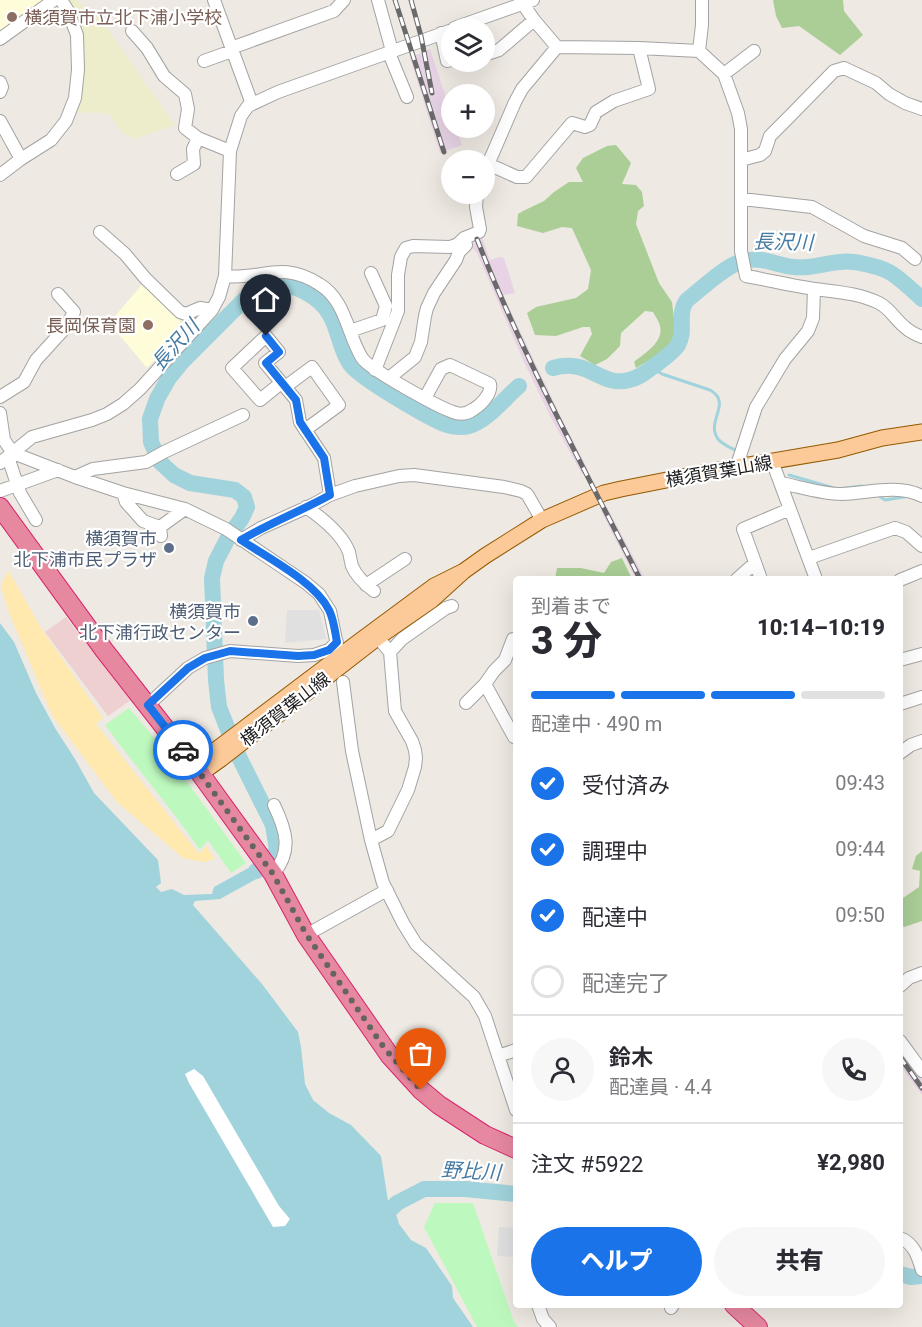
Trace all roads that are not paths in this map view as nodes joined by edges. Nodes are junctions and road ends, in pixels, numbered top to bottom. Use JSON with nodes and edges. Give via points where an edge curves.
{"nodes":[{"id":1,"x":54,"y":0,"type":"edge"},
{"id":2,"x":61,"y":0,"type":"edge"},
{"id":3,"x":214,"y":0,"type":"edge"},
{"id":4,"x":344,"y":0,"type":"edge"},
{"id":5,"x":378,"y":0,"type":"edge"},
{"id":6,"x":702,"y":0,"type":"edge"},
{"id":7,"x":528,"y":2,"type":"edge"},
{"id":8,"x":483,"y":18,"type":"edge"},
{"id":9,"x":534,"y":20,"type":"junction"},
{"id":10,"x":132,"y":32,"type":"dead end"},
{"id":11,"x":441,"y":33,"type":"edge"},
{"id":12,"x":0,"y":39,"type":"edge"},
{"id":13,"x":557,"y":47,"type":"junction"},
{"id":14,"x":639,"y":48,"type":"junction"},
{"id":15,"x":232,"y":49,"type":"junction"},
{"id":16,"x":495,"y":51,"type":"edge"},
{"id":17,"x":699,"y":51,"type":"junction"},
{"id":18,"x":754,"y":51,"type":"dead end"},
{"id":19,"x":391,"y":52,"type":"junction"},
{"id":20,"x":204,"y":61,"type":"dead end"},
{"id":21,"x":724,"y":74,"type":"junction"},
{"id":22,"x":0,"y":82,"type":"edge"},
{"id":23,"x":0,"y":92,"type":"edge"},
{"id":24,"x":407,"y":97,"type":"dead end"},
{"id":25,"x":252,"y":104,"type":"junction"},
{"id":26,"x":922,"y":109,"type":"edge"},
{"id":27,"x":0,"y":121,"type":"edge"},
{"id":28,"x":198,"y":138,"type":"junction"},
{"id":29,"x":494,"y":150,"type":"edge"},
{"id":30,"x":230,"y":151,"type":"junction"},
{"id":31,"x":21,"y":159,"type":"junction"},
{"id":32,"x":741,"y":160,"type":"junction"},
{"id":33,"x":495,"y":171,"type":"edge"},
{"id":34,"x":177,"y":174,"type":"dead end"},
{"id":35,"x":0,"y":176,"type":"edge"},
{"id":36,"x":742,"y":199,"type":"junction"},
{"id":37,"x":476,"y":204,"type":"edge"},
{"id":38,"x":100,"y":232,"type":"dead end"},
{"id":39,"x":464,"y":238,"type":"junction"},
{"id":40,"x":915,"y":259,"type":"dead end"},
{"id":41,"x":371,"y":273,"type":"dead end"},
{"id":42,"x":225,"y":276,"type":"junction"},
{"id":43,"x":814,"y":289,"type":"junction"},
{"id":44,"x":58,"y":294,"type":"dead end"},
{"id":45,"x":212,"y":310,"type":"junction"},
{"id":46,"x":350,"y":331,"type":"junction"},
{"id":47,"x":922,"y":337,"type":"edge"},
{"id":48,"x":375,"y":370,"type":"junction"},
{"id":49,"x":390,"y":378,"type":"junction"},
{"id":50,"x":283,"y":385,"type":"junction"},
{"id":51,"x":0,"y":397,"type":"edge"},
{"id":52,"x":425,"y":398,"type":"junction"},
{"id":53,"x":0,"y":413,"type":"edge"},
{"id":54,"x":243,"y":415,"type":"dead end"},
{"id":55,"x":305,"y":430,"type":"junction"},
{"id":56,"x":922,"y":432,"type":"edge"},
{"id":57,"x":7,"y":458,"type":"edge"},
{"id":58,"x":772,"y":461,"type":"junction"},
{"id":59,"x":736,"y":468,"type":"junction"},
{"id":60,"x":58,"y":470,"type":"junction"},
{"id":61,"x":75,"y":477,"type":"junction"},
{"id":62,"x":781,"y":483,"type":"junction"},
{"id":63,"x":17,"y":484,"type":"junction"},
{"id":64,"x":0,"y":491,"type":"edge"},
{"id":65,"x":123,"y":493,"type":"junction"},
{"id":66,"x":330,"y":495,"type":"junction"},
{"id":67,"x":922,"y":496,"type":"edge"},
{"id":68,"x":0,"y":507,"type":"edge"},
{"id":69,"x":306,"y":507,"type":"junction"},
{"id":70,"x":790,"y":508,"type":"junction"},
{"id":71,"x":185,"y":509,"type":"junction"},
{"id":72,"x":36,"y":520,"type":"dead end"},
{"id":73,"x":542,"y":520,"type":"junction"},
{"id":74,"x":238,"y":537,"type":"junction"},
{"id":75,"x":922,"y":546,"type":"edge"},
{"id":76,"x":809,"y":558,"type":"junction"},
{"id":77,"x":405,"y":559,"type":"dead end"},
{"id":78,"x":755,"y":563,"type":"junction"},
{"id":79,"x":922,"y":571,"type":"edge"},
{"id":80,"x":740,"y":576,"type":"edge"},
{"id":81,"x":760,"y":576,"type":"edge"},
{"id":82,"x":815,"y":576,"type":"edge"},
{"id":83,"x":903,"y":579,"type":"edge"},
{"id":84,"x":452,"y":606,"type":"dead end"},
{"id":85,"x":375,"y":635,"type":"junction"},
{"id":86,"x":513,"y":639,"type":"edge"},
{"id":87,"x":390,"y":652,"type":"junction"},
{"id":88,"x":922,"y":654,"type":"edge"},
{"id":89,"x":903,"y":659,"type":"edge"},
{"id":90,"x":343,"y":682,"type":"dead end"},
{"id":91,"x":485,"y":684,"type":"junction"},
{"id":92,"x":922,"y":697,"type":"edge"},
{"id":93,"x":466,"y":703,"type":"dead end"},
{"id":94,"x":903,"y":703,"type":"edge"},
{"id":95,"x":148,"y":705,"type":"junction"},
{"id":96,"x":513,"y":735,"type":"edge"},
{"id":97,"x":922,"y":741,"type":"edge"},
{"id":98,"x":903,"y":751,"type":"edge"},
{"id":99,"x":198,"y":769,"type":"junction"},
{"id":100,"x":274,"y":805,"type":"dead end"},
{"id":101,"x":370,"y":840,"type":"junction"},
{"id":102,"x":273,"y":874,"type":"junction"},
{"id":103,"x":387,"y":891,"type":"junction"},
{"id":104,"x":306,"y":934,"type":"junction"},
{"id":105,"x":922,"y":973,"type":"edge"},
{"id":106,"x":903,"y":983,"type":"edge"},
{"id":107,"x":903,"y":1045,"type":"edge"},
{"id":108,"x":513,"y":1051,"type":"edge"},
{"id":109,"x":498,"y":1056,"type":"junction"},
{"id":110,"x":922,"y":1071,"type":"edge"},
{"id":111,"x":513,"y":1101,"type":"edge"},
{"id":112,"x":513,"y":1148,"type":"edge"},
{"id":113,"x":903,"y":1239,"type":"edge"},
{"id":114,"x":922,"y":1269,"type":"edge"},
{"id":115,"x":539,"y":1308,"type":"edge"},
{"id":116,"x":737,"y":1308,"type":"edge"},
{"id":117,"x":549,"y":1327,"type":"edge"},
{"id":118,"x":758,"y":1327,"type":"edge"}],
"edges":[{"from":1,"to":12,"type":"street"},
{"from":2,"to":31,"type":"street","via":[[76,35],[75,98],[66,121],[51,140]]},
{"from":3,"to":15,"type":"street"},
{"from":4,"to":15,"type":"street","via":[[334,11]]},
{"from":5,"to":19,"type":"street"},
{"from":6,"to":17,"type":"street"},
{"from":7,"to":8,"type":"street"},
{"from":7,"to":9,"type":"street"},
{"from":9,"to":13,"type":"street"},
{"from":9,"to":16,"type":"street"},
{"from":10,"to":28,"type":"street","via":[[164,76],[185,94],[185,128]]},
{"from":11,"to":19,"type":"street"},
{"from":13,"to":14,"type":"street"},
{"from":13,"to":29,"type":"street","via":[[517,97]]},
{"from":14,"to":17,"type":"street"},
{"from":14,"to":33,"type":"street","via":[[649,89],[605,106],[596,112],[590,125],[572,123],[526,177]]},
{"from":15,"to":20,"type":"street"},
{"from":15,"to":25,"type":"street"},
{"from":17,"to":21,"type":"street"},
{"from":18,"to":21,"type":"street"},
{"from":19,"to":24,"type":"street"},
{"from":19,"to":25,"type":"street"},
{"from":21,"to":32,"type":"street","via":[[738,113]]},
{"from":22,"to":23,"type":"street"},
{"from":25,"to":30,"type":"street","via":[[241,116]]},
{"from":26,"to":32,"type":"street","via":[[904,103],[876,83],[844,68],[834,72],[770,136],[765,151]]},
{"from":27,"to":31,"type":"street"},
{"from":28,"to":30,"type":"street"},
{"from":28,"to":34,"type":"street","via":[[193,149],[194,164]]},
{"from":30,"to":42,"type":"street"},
{"from":31,"to":35,"type":"street"},
{"from":32,"to":36,"type":"street"},
{"from":36,"to":40,"type":"street","via":[[812,207],[864,236],[902,248]]},
{"from":36,"to":43,"type":"street","via":[[741,251],[746,276]]},
{"from":37,"to":39,"type":"street","via":[[480,230]]},
{"from":38,"to":45,"type":"street","via":[[180,312]]},
{"from":39,"to":48,"type":"street","via":[[450,247],[406,248],[400,257],[398,311]]},
{"from":39,"to":49,"type":"street","via":[[466,245],[427,308],[415,357]]},
{"from":41,"to":46,"type":"street","via":[[386,306],[382,320]]},
{"from":42,"to":45,"type":"street"},
{"from":42,"to":46,"type":"street","via":[[285,271],[299,274],[321,284],[335,298]]},
{"from":43,"to":47,"type":"street","via":[[877,302]]},
{"from":43,"to":59,"type":"street","via":[[813,318],[808,331],[785,358],[756,407]]},
{"from":44,"to":51,"type":"street","via":[[74,312],[66,327],[36,360],[24,382]]},
{"from":45,"to":57,"type":"street","via":[[123,404],[92,420],[32,437]]},
{"from":46,"to":48,"type":"street","via":[[363,360]]},
{"from":48,"to":49,"type":"street"},
{"from":49,"to":52,"type":"street"},
{"from":50,"to":50,"type":"street","via":[[266,363],[279,352],[266,336],[232,369],[260,400]]},
{"from":50,"to":55,"type":"street","via":[[296,400]]},
{"from":50,"to":55,"type":"street","via":[[312,367],[339,405]]},
{"from":52,"to":52,"type":"street","via":[[464,414],[479,406],[491,387],[455,366],[446,366]]},
{"from":53,"to":57,"type":"street"},
{"from":54,"to":61,"type":"street","via":[[146,462],[93,469]]},
{"from":55,"to":66,"type":"street","via":[[324,458]]},
{"from":56,"to":58,"type":"main road","name":"横須賀葉山線"},
{"from":57,"to":60,"type":"street"},
{"from":57,"to":63,"type":"street"},
{"from":58,"to":59,"type":"main road","name":"横須賀葉山線"},
{"from":58,"to":62,"type":"street"},
{"from":59,"to":73,"type":"main road","name":"横須賀葉山線","via":[[604,493]]},
{"from":60,"to":61,"type":"street"},
{"from":60,"to":63,"type":"street"},
{"from":61,"to":65,"type":"street"},
{"from":62,"to":67,"type":"street","via":[[840,494],[895,490]]},
{"from":62,"to":70,"type":"street"},
{"from":63,"to":64,"type":"street"},
{"from":63,"to":72,"type":"street"},
{"from":65,"to":71,"type":"street"},
{"from":65,"to":71,"type":"street","via":[[143,521],[160,531]]},
{"from":66,"to":69,"type":"street"},
{"from":66,"to":73,"type":"street","via":[[399,476],[425,476],[521,490]]},
{"from":68,"to":95,"type":"highway"},
{"from":69,"to":74,"type":"street"},
{"from":69,"to":77,"type":"street","via":[[338,535],[353,570],[370,588]]},
{"from":70,"to":76,"type":"street"},
{"from":70,"to":78,"type":"street","via":[[743,529]]},
{"from":71,"to":74,"type":"street"},
{"from":73,"to":85,"type":"main road","name":"横須賀葉山線","via":[[485,556],[432,600]]},
{"from":74,"to":95,"type":"street","via":[[319,594],[330,611],[337,644],[314,655],[230,651],[205,658],[188,668]]},
{"from":75,"to":76,"type":"street","via":[[895,528]]},
{"from":76,"to":82,"type":"street"},
{"from":78,"to":80,"type":"street"},
{"from":78,"to":81,"type":"street"},
{"from":79,"to":83,"type":"street"},
{"from":84,"to":87,"type":"street","via":[[402,639]]},
{"from":85,"to":87,"type":"street"},
{"from":85,"to":99,"type":"main road","name":"横須賀葉山線","via":[[219,755],[207,769]]},
{"from":86,"to":91,"type":"street","via":[[505,660]]},
{"from":87,"to":101,"type":"street","via":[[395,711],[412,741],[415,767],[387,831]]},
{"from":88,"to":89,"type":"street"},
{"from":90,"to":101,"type":"street"},
{"from":91,"to":93,"type":"street"},
{"from":91,"to":96,"type":"street"},
{"from":92,"to":94,"type":"street"},
{"from":95,"to":99,"type":"highway"},
{"from":97,"to":98,"type":"street"},
{"from":99,"to":102,"type":"highway"},
{"from":100,"to":102,"type":"street","via":[[286,842],[280,865]]},
{"from":101,"to":103,"type":"street"},
{"from":102,"to":104,"type":"highway"},
{"from":103,"to":104,"type":"street"},
{"from":103,"to":109,"type":"street","via":[[416,944],[474,997],[485,1016]]},
{"from":104,"to":112,"type":"highway","via":[[390,1056],[421,1090],[485,1135]]},
{"from":105,"to":106,"type":"street"},
{"from":107,"to":110,"type":"street"},
{"from":108,"to":109,"type":"street"},
{"from":109,"to":111,"type":"street"},
{"from":113,"to":114,"type":"street","via":[[915,1251]]},
{"from":115,"to":117,"type":"street"},
{"from":116,"to":118,"type":"highway"}]}
